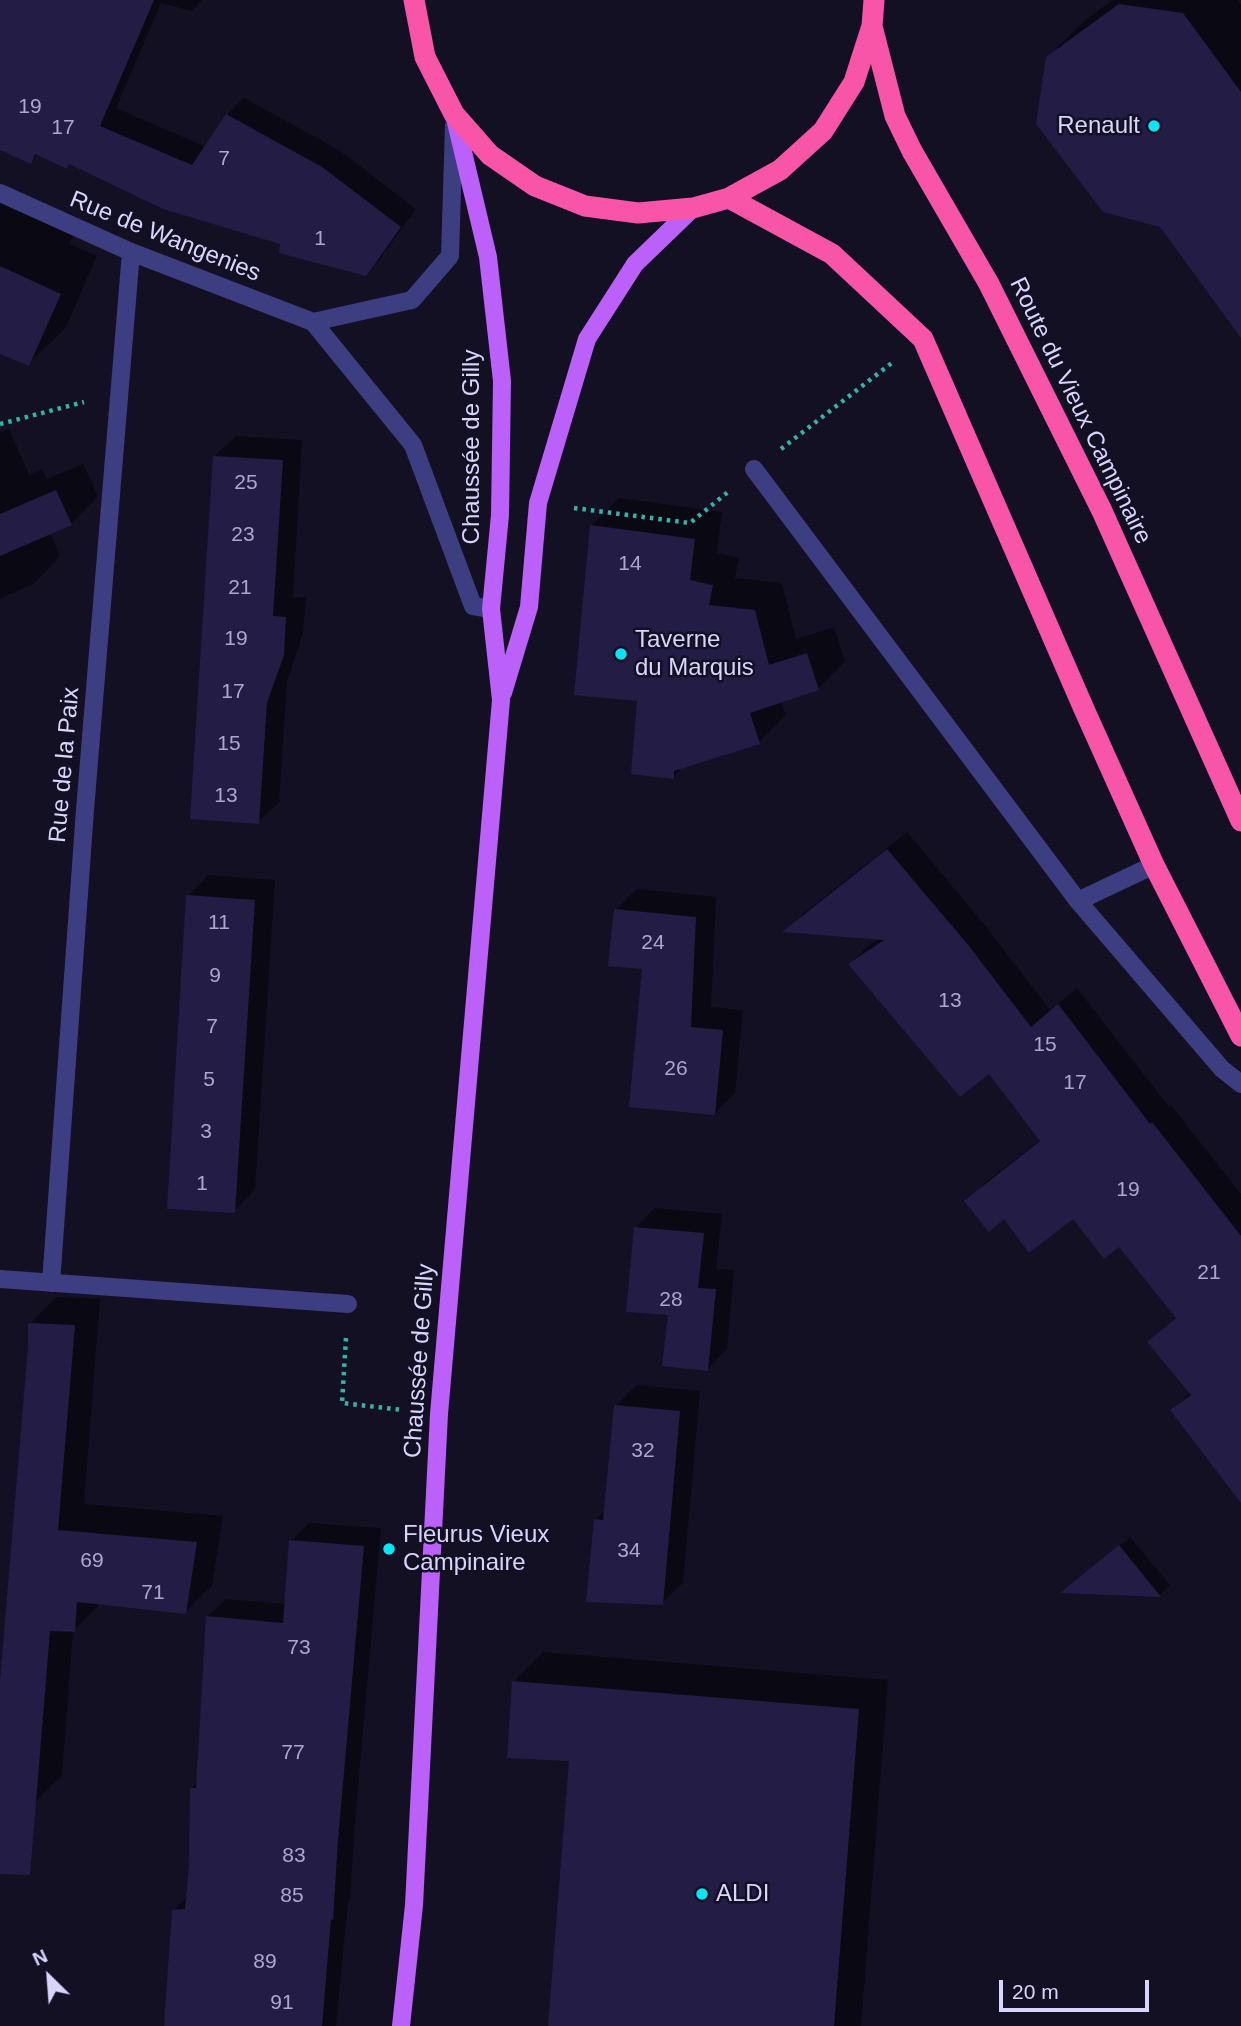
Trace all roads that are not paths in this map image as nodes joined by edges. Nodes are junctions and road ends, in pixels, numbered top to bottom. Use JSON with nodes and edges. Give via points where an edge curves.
{"nodes":[{"id":1,"x":414,"y":0,"type":"edge"},
{"id":2,"x":874,"y":0,"type":"edge"},
{"id":3,"x":873,"y":26,"type":"junction"},
{"id":4,"x":454,"y":114,"type":"junction"},
{"id":5,"x":0,"y":194,"type":"edge"},
{"id":6,"x":729,"y":198,"type":"junction"},
{"id":7,"x":693,"y":208,"type":"junction"},
{"id":8,"x":131,"y":252,"type":"junction"},
{"id":9,"x":313,"y":322,"type":"junction"},
{"id":10,"x":754,"y":469,"type":"road end"},
{"id":11,"x":491,"y":610,"type":"junction"},
{"id":12,"x":501,"y":700,"type":"junction"},
{"id":13,"x":1241,"y":821,"type":"edge"},
{"id":14,"x":1154,"y":865,"type":"junction"},
{"id":15,"x":1078,"y":901,"type":"junction"},
{"id":16,"x":1241,"y":1035,"type":"edge"},
{"id":17,"x":1241,"y":1084,"type":"edge"},
{"id":18,"x":0,"y":1279,"type":"edge"},
{"id":19,"x":51,"y":1283,"type":"junction"},
{"id":20,"x":0,"y":1285,"type":"edge"},
{"id":21,"x":348,"y":1304,"type":"road end"},
{"id":22,"x":401,"y":2026,"type":"edge"}],
"edges":[{"from":1,"to":4,"type":"highway","via":[[425,57]]},
{"from":2,"to":3,"type":"highway"},
{"from":3,"to":6,"type":"highway","via":[[854,82],[823,131],[780,170]]},
{"from":3,"to":13,"type":"highway","name":"Route du Vieux Campinaire","via":[[895,116],[989,284],[1102,511]]},
{"from":4,"to":7,"type":"highway","via":[[501,163],[535,186],[585,206],[638,213]]},
{"from":4,"to":9,"type":"street","via":[[450,256],[412,300]]},
{"from":4,"to":11,"type":"main road","name":"Chaussée de Gilly","via":[[488,257],[502,381],[500,515]]},
{"from":5,"to":8,"type":"street","name":"Rue de Wangenies"},
{"from":6,"to":7,"type":"highway"},
{"from":6,"to":14,"type":"highway","via":[[832,254],[923,339]]},
{"from":7,"to":12,"type":"main road","name":"Chaussée de Gilly","via":[[635,264],[587,339],[538,503],[529,607]]},
{"from":8,"to":9,"type":"street","name":"Rue de Wangenies"},
{"from":8,"to":19,"type":"street","name":"Rue de la Paix"},
{"from":9,"to":11,"type":"street","via":[[413,445],[473,606]]},
{"from":10,"to":15,"type":"street"},
{"from":11,"to":12,"type":"main road","name":"Chaussée de Gilly"},
{"from":12,"to":22,"type":"main road","name":"Chaussée de Gilly","via":[[439,1414],[414,1905]]},
{"from":14,"to":15,"type":"street"},
{"from":14,"to":16,"type":"highway"},
{"from":15,"to":17,"type":"street"},
{"from":18,"to":19,"type":"street"},
{"from":18,"to":20,"type":"street"},
{"from":19,"to":21,"type":"street"}]}
